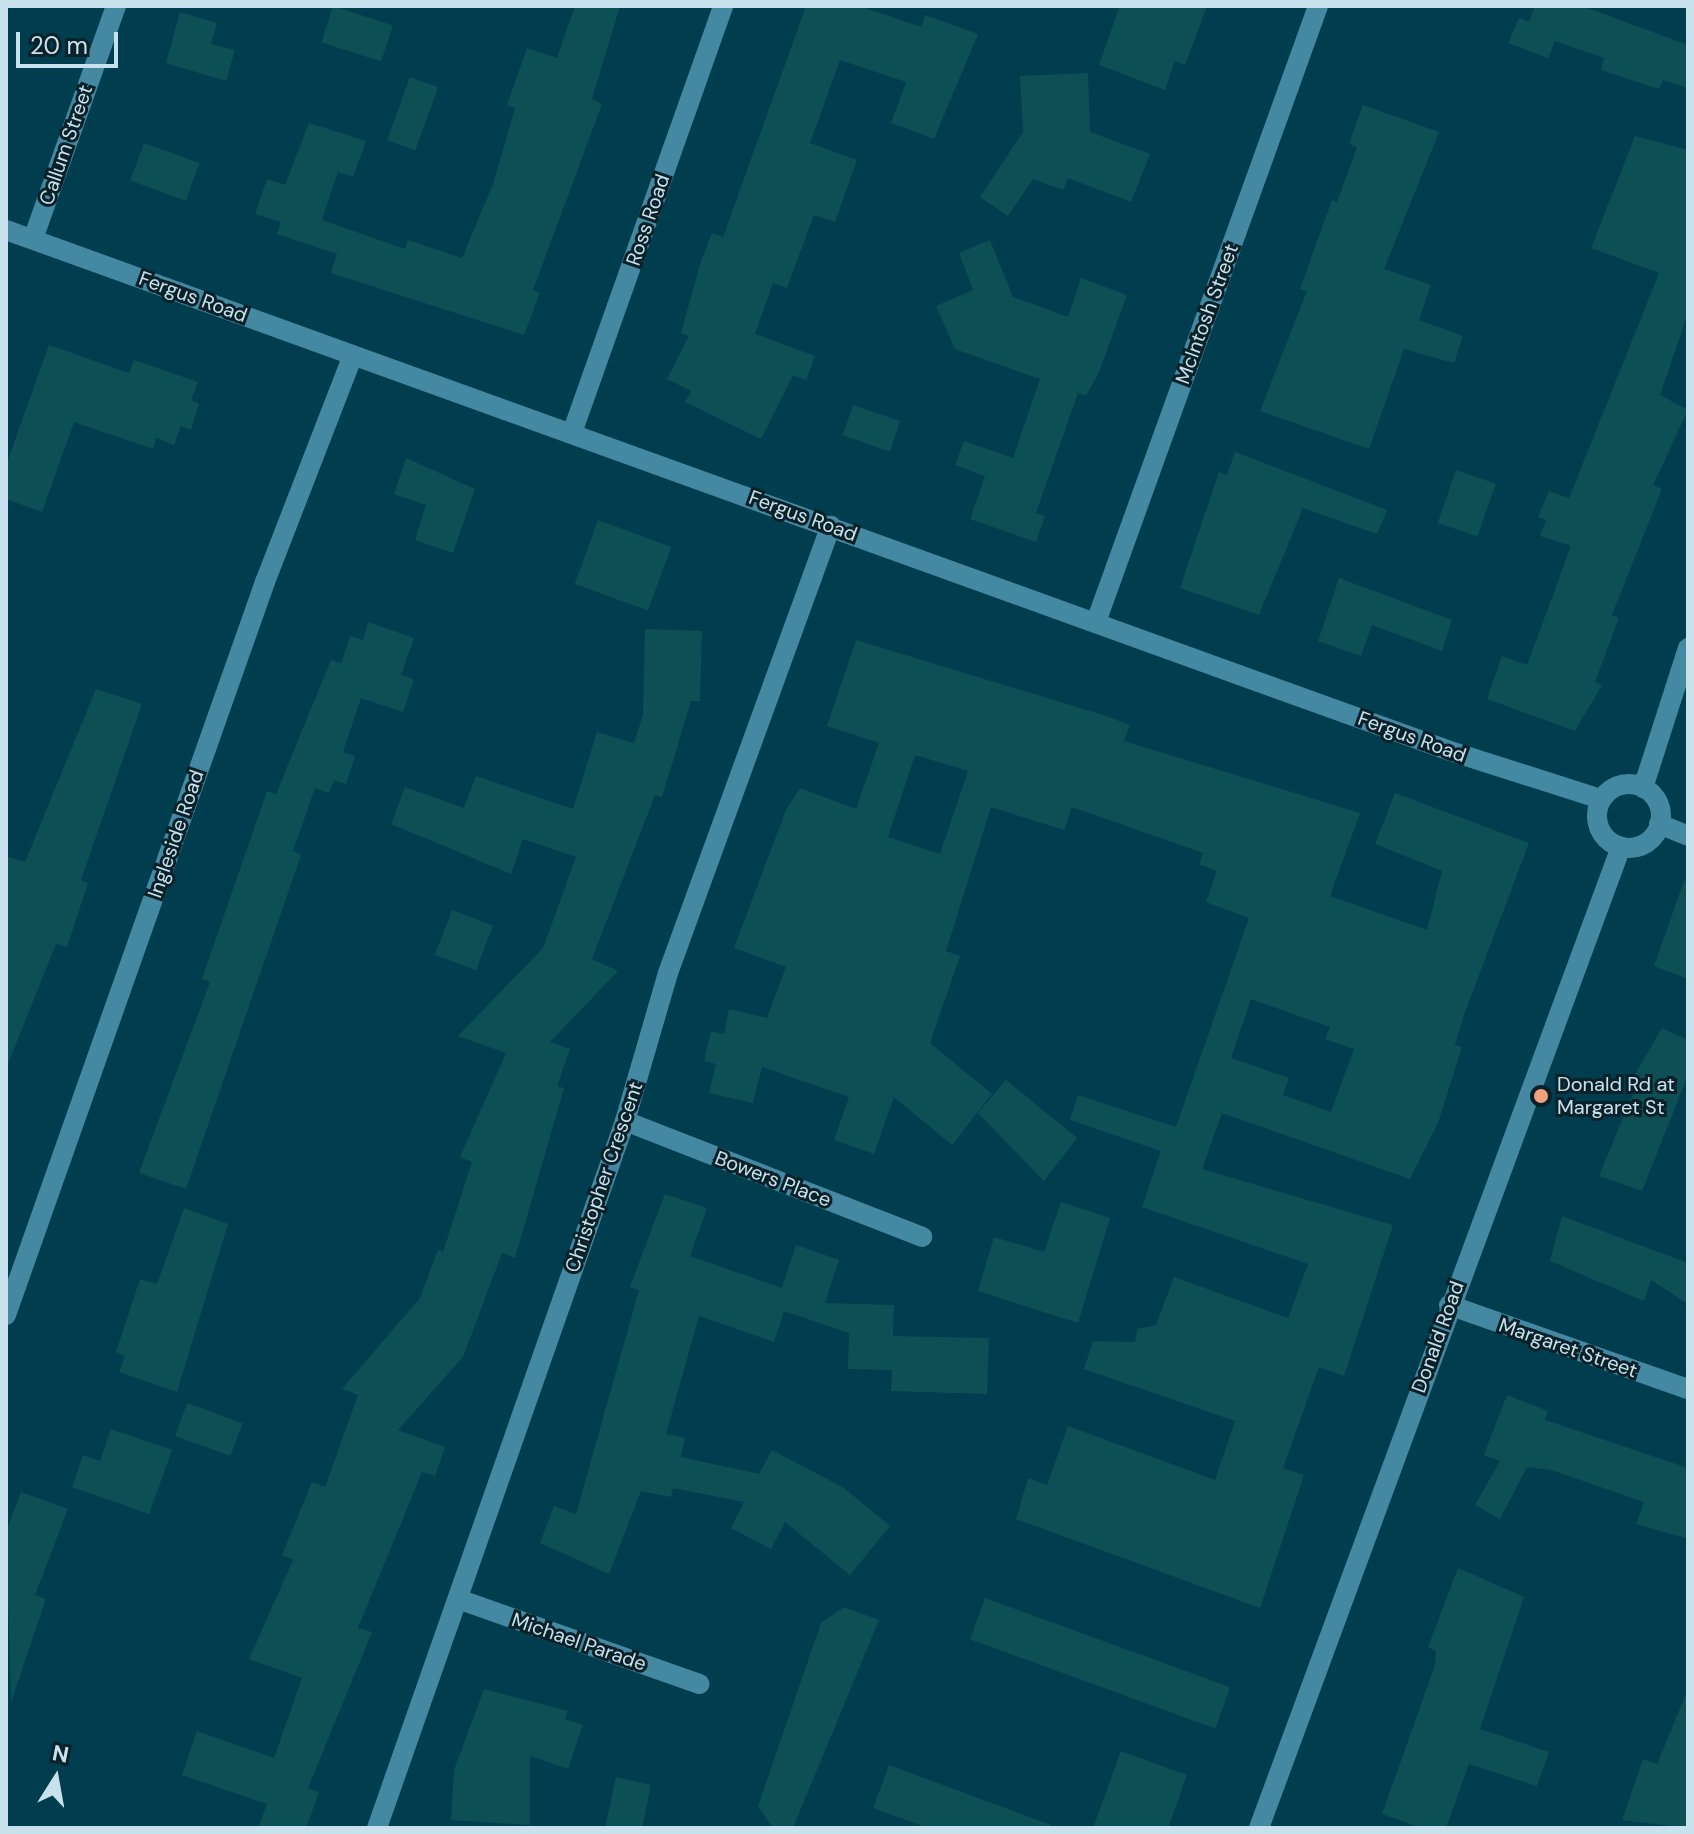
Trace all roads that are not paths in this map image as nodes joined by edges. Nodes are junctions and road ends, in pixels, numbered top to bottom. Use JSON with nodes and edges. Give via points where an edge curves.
{"nodes":[{"id":1,"x":116,"y":6,"type":"edge"},
{"id":2,"x":723,"y":6,"type":"edge"},
{"id":3,"x":1318,"y":6,"type":"edge"},
{"id":4,"x":6,"y":230,"type":"edge"},
{"id":5,"x":33,"y":239,"type":"junction"},
{"id":6,"x":353,"y":355,"type":"junction"},
{"id":7,"x":572,"y":433,"type":"junction"},
{"id":8,"x":831,"y":526,"type":"junction"},
{"id":9,"x":1096,"y":622,"type":"junction"},
{"id":10,"x":1688,"y":648,"type":"edge"},
{"id":11,"x":1643,"y":788,"type":"junction"},
{"id":12,"x":1601,"y":799,"type":"junction"},
{"id":13,"x":1659,"y":824,"type":"junction"},
{"id":14,"x":1688,"y":836,"type":"edge"},
{"id":15,"x":1621,"y":847,"type":"junction"},
{"id":16,"x":625,"y":1121,"type":"junction"},
{"id":17,"x":922,"y":1237,"type":"dead end"},
{"id":18,"x":10,"y":1291,"type":"edge"},
{"id":19,"x":1449,"y":1305,"type":"junction"},
{"id":20,"x":6,"y":1315,"type":"edge"},
{"id":21,"x":1688,"y":1389,"type":"edge"},
{"id":22,"x":458,"y":1599,"type":"junction"},
{"id":23,"x":700,"y":1684,"type":"dead end"},
{"id":24,"x":377,"y":1828,"type":"edge"},
{"id":25,"x":1259,"y":1828,"type":"edge"}],
"edges":[{"from":1,"to":5,"type":"street","name":"Callum Street"},
{"from":2,"to":7,"type":"street","name":"Ross Road"},
{"from":3,"to":9,"type":"street","name":"McIntosh Street"},
{"from":4,"to":5,"type":"street","name":"Fergus Road"},
{"from":5,"to":6,"type":"street","name":"Fergus Road"},
{"from":6,"to":7,"type":"street","name":"Fergus Road"},
{"from":6,"to":18,"type":"street","name":"Ingleside Road","via":[[265,582]]},
{"from":7,"to":8,"type":"street","name":"Fergus Road"},
{"from":8,"to":9,"type":"street","name":"Fergus Road"},
{"from":8,"to":16,"type":"street","name":"Christopher Crescent","via":[[668,973]]},
{"from":9,"to":12,"type":"street","name":"Fergus Road"},
{"from":10,"to":11,"type":"street"},
{"from":11,"to":12,"type":"street","via":[[1615,787]]},
{"from":11,"to":13,"type":"street","via":[[1658,803]]},
{"from":12,"to":15,"type":"street","via":[[1599,828]]},
{"from":13,"to":14,"type":"street"},
{"from":13,"to":15,"type":"street","via":[[1641,846]]},
{"from":15,"to":19,"type":"street","name":"Donald Road"},
{"from":16,"to":17,"type":"street","name":"Bowers Place"},
{"from":16,"to":22,"type":"street","name":"Christopher Crescent"},
{"from":18,"to":20,"type":"street","name":"Ingleside Road"},
{"from":19,"to":21,"type":"street","name":"Margaret Street"},
{"from":19,"to":25,"type":"street","name":"Donald Road"},
{"from":22,"to":23,"type":"street","name":"Michael Parade"},
{"from":22,"to":24,"type":"street","name":"Christopher Crescent"}]}
